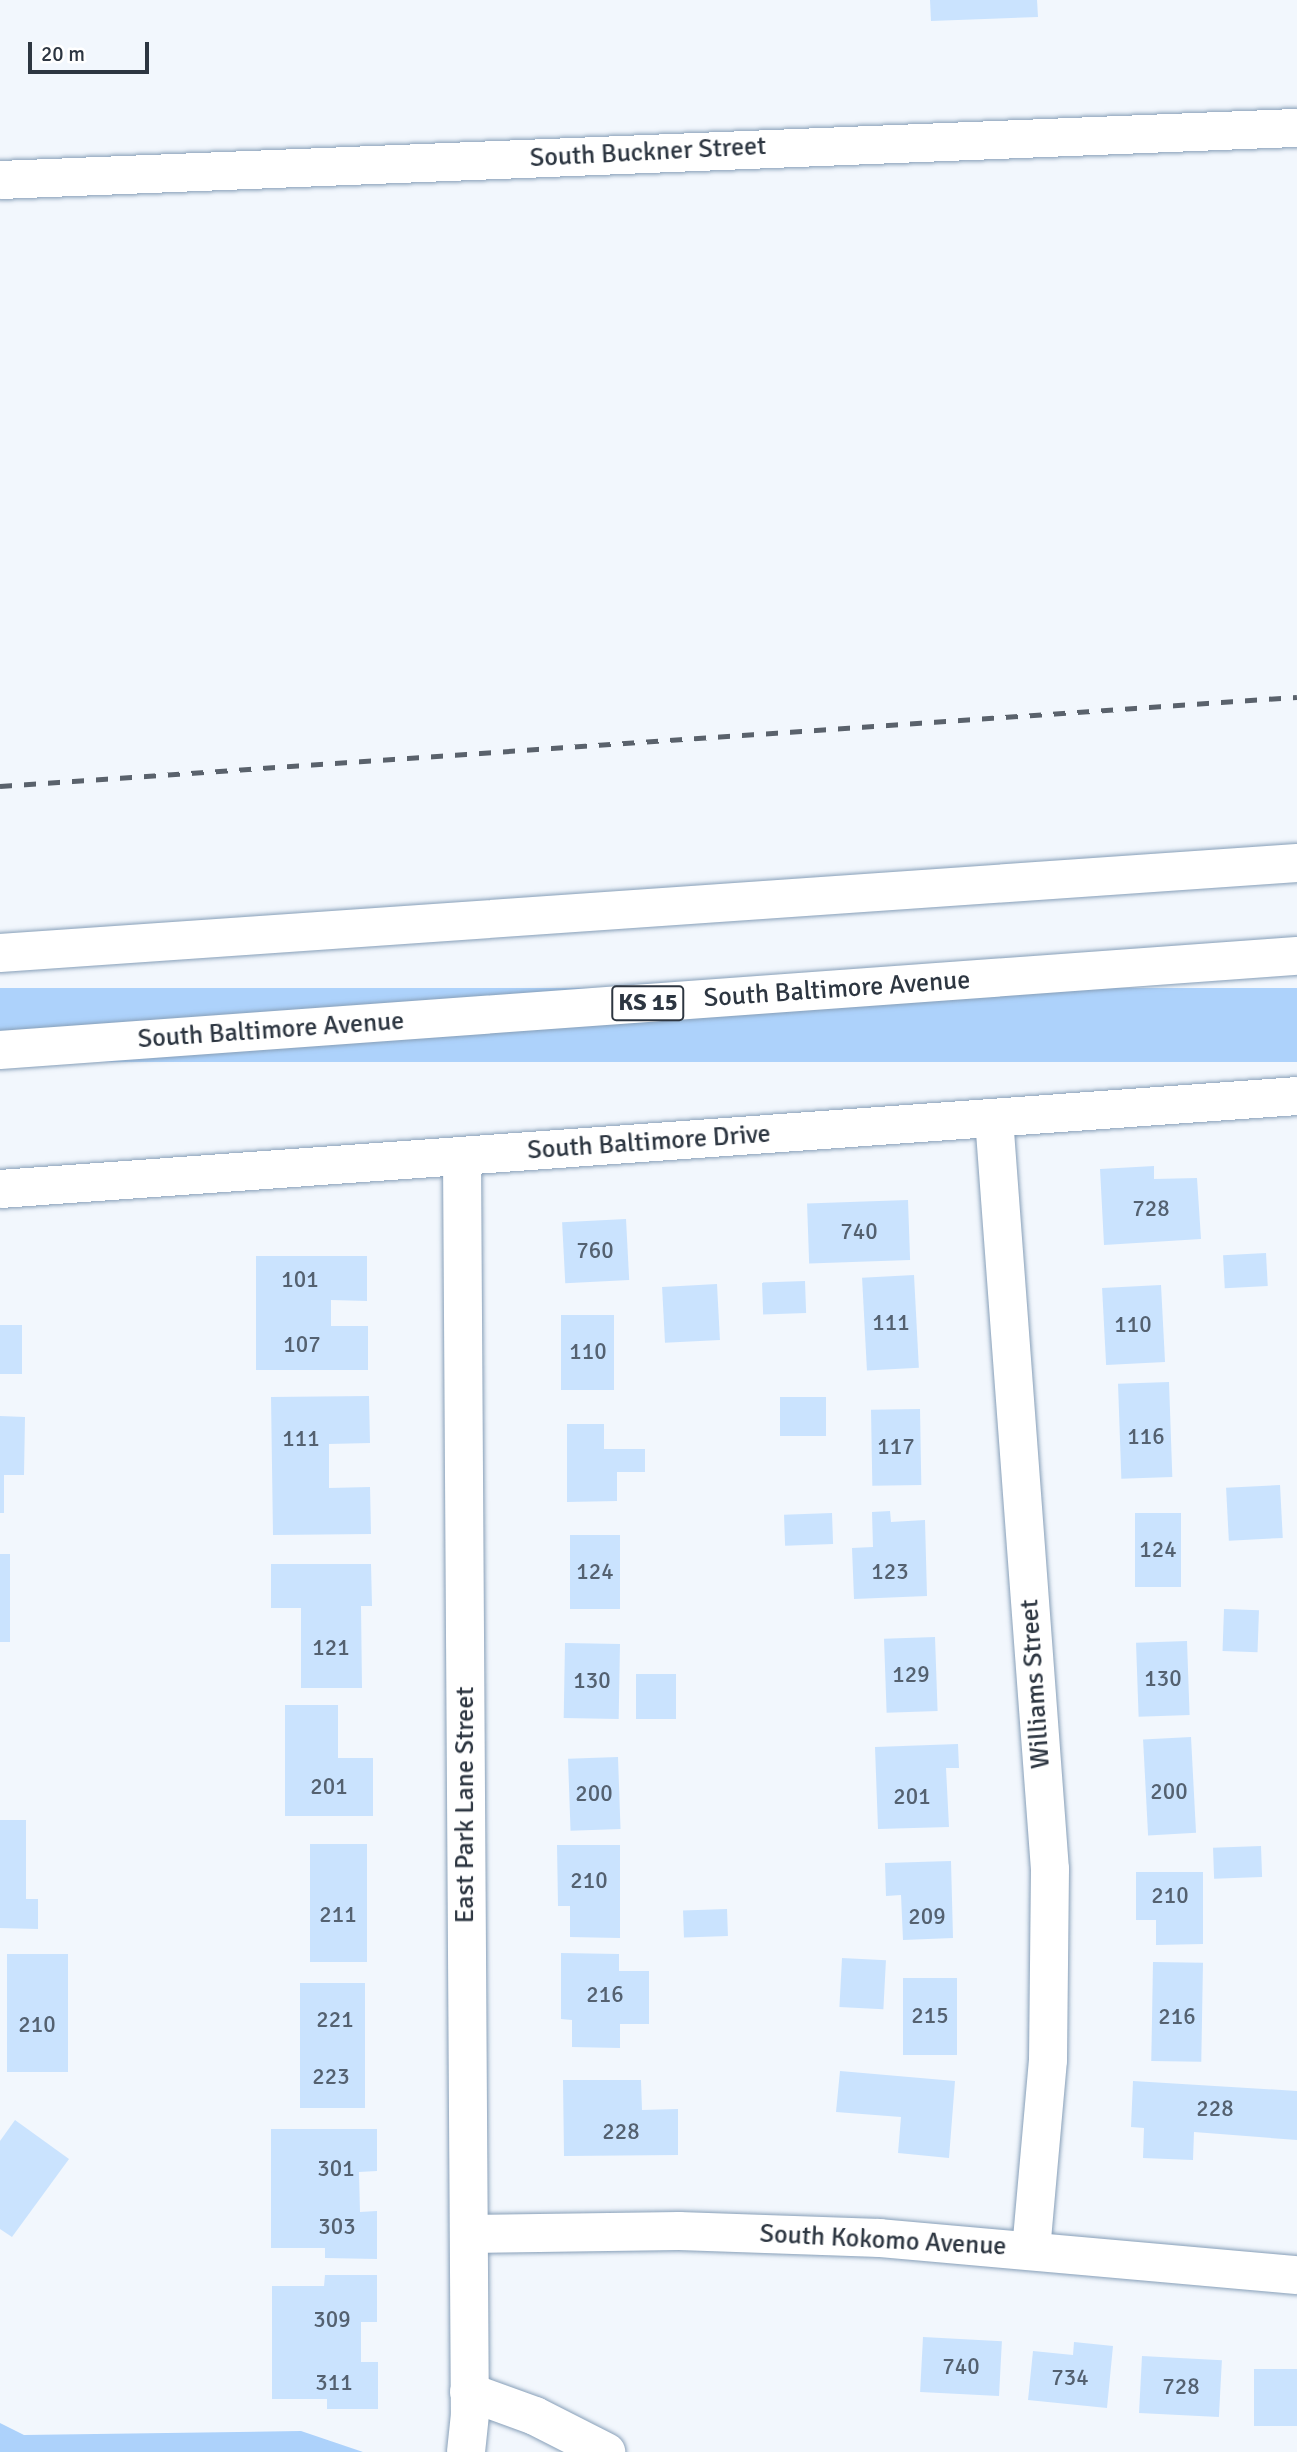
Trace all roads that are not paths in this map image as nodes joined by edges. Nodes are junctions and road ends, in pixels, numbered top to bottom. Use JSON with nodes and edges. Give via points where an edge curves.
{"nodes":[{"id":1,"x":1297,"y":128,"type":"edge"},
{"id":2,"x":0,"y":180,"type":"edge"},
{"id":3,"x":1297,"y":863,"type":"edge"},
{"id":4,"x":0,"y":954,"type":"edge"},
{"id":5,"x":1297,"y":956,"type":"edge"},
{"id":6,"x":0,"y":1050,"type":"edge"},
{"id":7,"x":1297,"y":1096,"type":"edge"},
{"id":8,"x":994,"y":1118,"type":"junction"},
{"id":9,"x":463,"y":1157,"type":"junction"},
{"id":10,"x":0,"y":1189,"type":"edge"},
{"id":11,"x":469,"y":2234,"type":"junction"},
{"id":12,"x":1031,"y":2250,"type":"junction"},
{"id":13,"x":1297,"y":2275,"type":"edge"},
{"id":14,"x":469,"y":2392,"type":"junction"},
{"id":15,"x":466,"y":2452,"type":"edge"},
{"id":16,"x":606,"y":2452,"type":"edge"}],
"edges":[{"from":1,"to":2,"type":"street","name":"South Buckner Street"},
{"from":3,"to":4,"type":"street"},
{"from":5,"to":6,"type":"street","name":"South Baltimore Avenue","number":"KS 15"},
{"from":7,"to":8,"type":"street","name":"South Baltimore Drive"},
{"from":8,"to":9,"type":"street","name":"South Baltimore Drive"},
{"from":8,"to":12,"type":"street","name":"Williams Street","via":[[1050,1869],[1048,2060]]},
{"from":9,"to":10,"type":"street","name":"South Baltimore Drive"},
{"from":9,"to":11,"type":"street","name":"East Park Lane Street"},
{"from":11,"to":12,"type":"street","name":"South Kokomo Avenue","via":[[680,2231],[880,2238]]},
{"from":11,"to":14,"type":"street","name":"East Park Lane Street"},
{"from":12,"to":13,"type":"street","name":"South Kokomo Avenue"},
{"from":14,"to":15,"type":"street","name":"East Park Lane Street"},
{"from":14,"to":16,"type":"street","via":[[535,2416]]}]}
